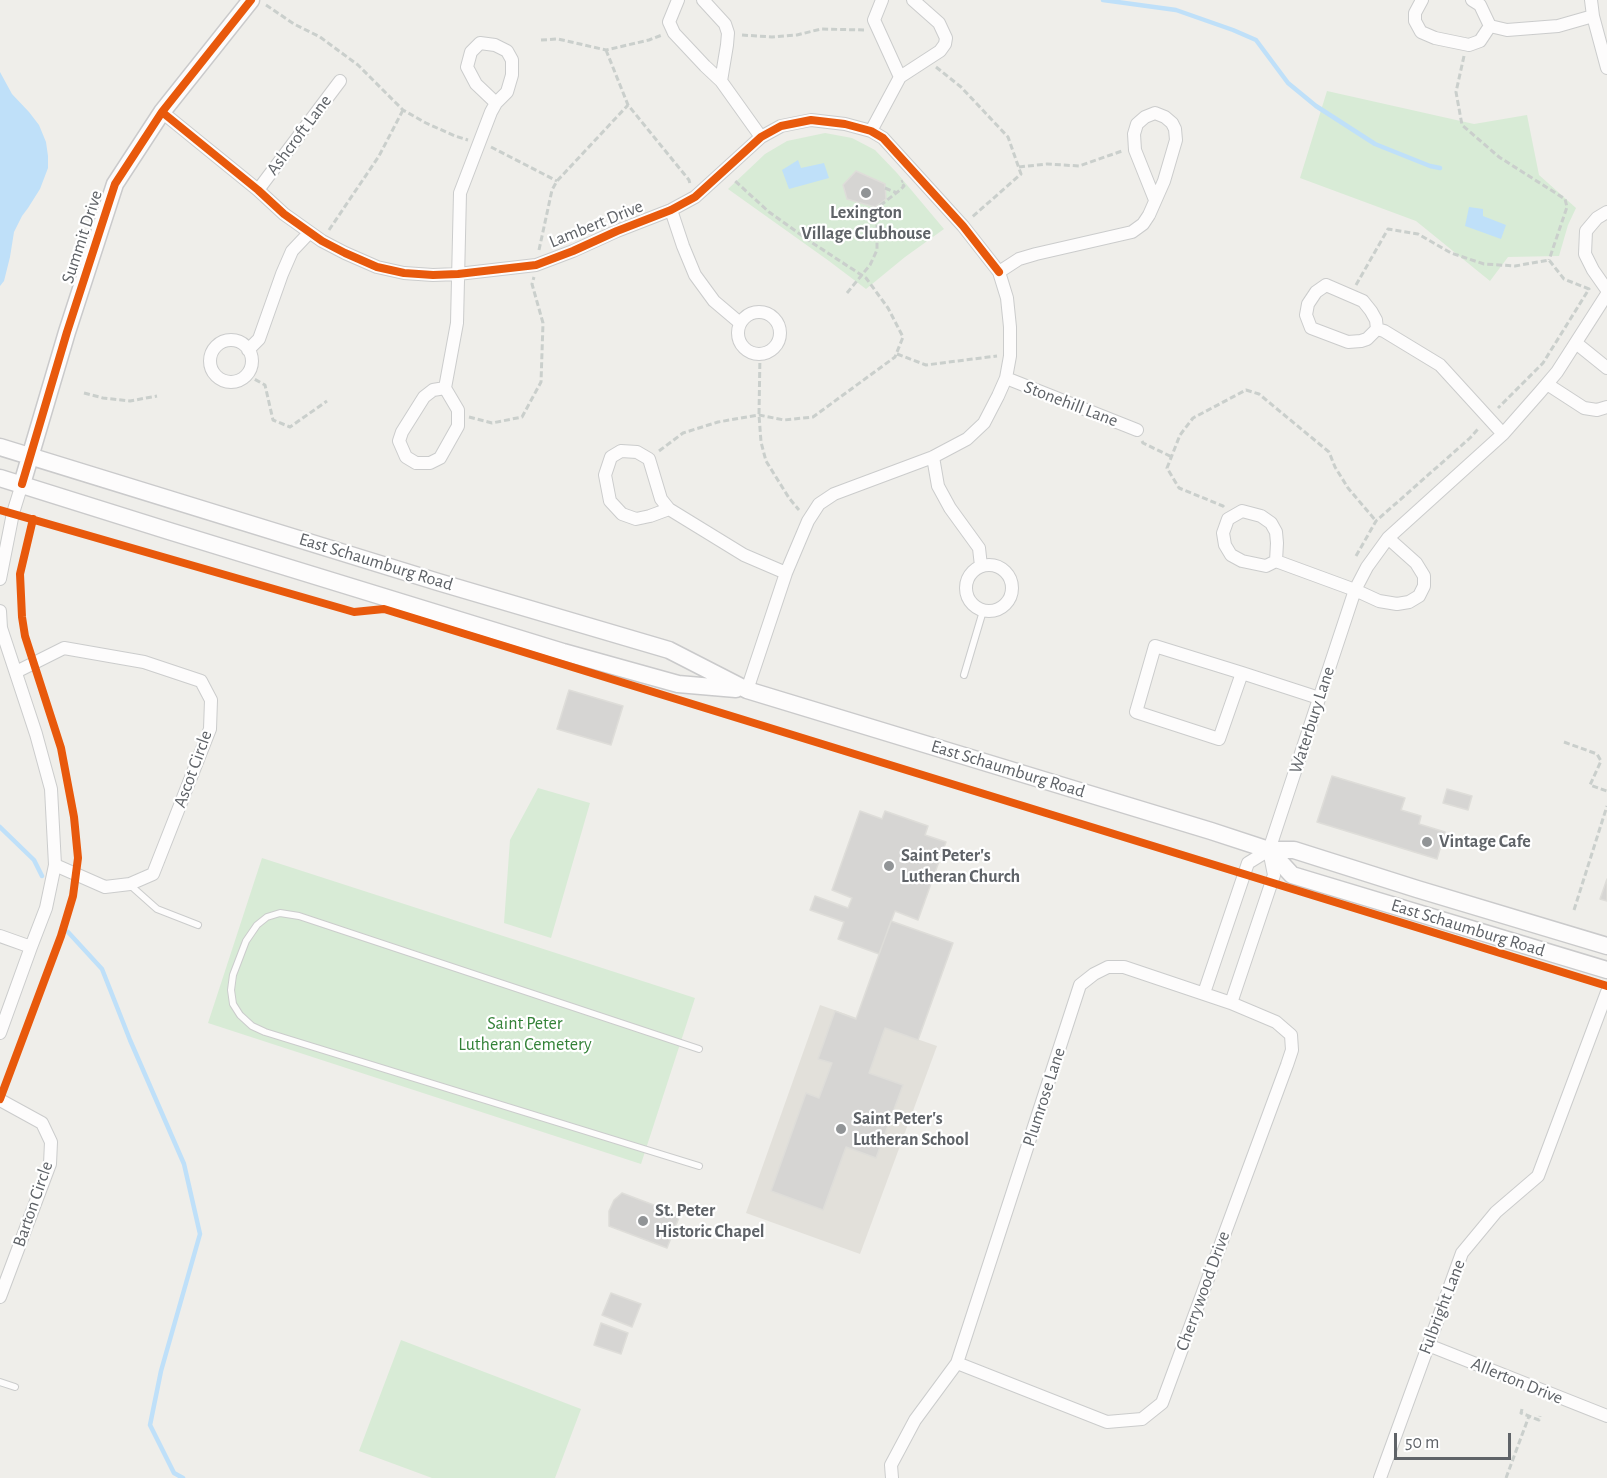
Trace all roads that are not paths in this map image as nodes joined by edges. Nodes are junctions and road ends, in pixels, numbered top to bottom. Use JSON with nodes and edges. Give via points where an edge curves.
{"nodes":[{"id":1,"x":251,"y":0,"type":"edge"},
{"id":2,"x":678,"y":0,"type":"edge"},
{"id":3,"x":703,"y":0,"type":"edge"},
{"id":4,"x":882,"y":0,"type":"edge"},
{"id":5,"x":914,"y":0,"type":"edge"},
{"id":6,"x":1422,"y":0,"type":"edge"},
{"id":7,"x":1472,"y":0,"type":"edge"},
{"id":8,"x":1591,"y":0,"type":"edge"},
{"id":9,"x":1593,"y":16,"type":"junction"},
{"id":10,"x":1490,"y":26,"type":"junction"},
{"id":11,"x":1607,"y":68,"type":"edge"},
{"id":12,"x":900,"y":77,"type":"junction"},
{"id":13,"x":340,"y":81,"type":"dead end"},
{"id":14,"x":721,"y":81,"type":"junction"},
{"id":15,"x":495,"y":103,"type":"junction"},
{"id":16,"x":162,"y":112,"type":"junction"},
{"id":17,"x":871,"y":131,"type":"junction"},
{"id":18,"x":761,"y":138,"type":"junction"},
{"id":19,"x":258,"y":190,"type":"junction"},
{"id":20,"x":1155,"y":200,"type":"junction"},
{"id":21,"x":671,"y":210,"type":"junction"},
{"id":22,"x":1607,"y":212,"type":"edge"},
{"id":23,"x":309,"y":233,"type":"junction"},
{"id":24,"x":999,"y":272,"type":"junction"},
{"id":25,"x":458,"y":274,"type":"junction"},
{"id":26,"x":1607,"y":292,"type":"edge"},
{"id":27,"x":740,"y":323,"type":"junction"},
{"id":28,"x":1377,"y":329,"type":"junction"},
{"id":29,"x":1576,"y":343,"type":"junction"},
{"id":30,"x":248,"y":350,"type":"junction"},
{"id":31,"x":1607,"y":368,"type":"edge"},
{"id":32,"x":1005,"y":378,"type":"junction"},
{"id":33,"x":1547,"y":384,"type":"junction"},
{"id":34,"x":445,"y":388,"type":"junction"},
{"id":35,"x":1607,"y":407,"type":"edge"},
{"id":36,"x":1137,"y":430,"type":"road end"},
{"id":37,"x":1503,"y":434,"type":"junction"},
{"id":38,"x":0,"y":447,"type":"edge"},
{"id":39,"x":30,"y":455,"type":"junction"},
{"id":40,"x":933,"y":457,"type":"junction"},
{"id":41,"x":0,"y":478,"type":"edge"},
{"id":42,"x":22,"y":484,"type":"junction"},
{"id":43,"x":669,"y":509,"type":"junction"},
{"id":44,"x":1388,"y":538,"type":"junction"},
{"id":45,"x":1276,"y":561,"type":"junction"},
{"id":46,"x":981,"y":566,"type":"junction"},
{"id":47,"x":786,"y":573,"type":"junction"},
{"id":48,"x":0,"y":579,"type":"edge"},
{"id":49,"x":1355,"y":590,"type":"junction"},
{"id":50,"x":0,"y":611,"type":"edge"},
{"id":51,"x":983,"y":611,"type":"junction"},
{"id":52,"x":16,"y":672,"type":"junction"},
{"id":53,"x":1242,"y":673,"type":"junction"},
{"id":54,"x":964,"y":675,"type":"dead end"},
{"id":55,"x":747,"y":690,"type":"junction"},
{"id":56,"x":1319,"y":698,"type":"junction"},
{"id":57,"x":1269,"y":850,"type":"junction"},
{"id":58,"x":56,"y":865,"type":"junction"},
{"id":59,"x":130,"y":884,"type":"junction"},
{"id":60,"x":198,"y":925,"type":"dead end"},
{"id":61,"x":0,"y":936,"type":"edge"},
{"id":62,"x":1607,"y":946,"type":"edge"},
{"id":63,"x":31,"y":947,"type":"junction"},
{"id":64,"x":1607,"y":970,"type":"edge"},
{"id":65,"x":1607,"y":992,"type":"edge"},
{"id":66,"x":1204,"y":993,"type":"junction"},
{"id":67,"x":1231,"y":1003,"type":"junction"},
{"id":68,"x":0,"y":1033,"type":"edge"},
{"id":69,"x":699,"y":1049,"type":"dead end"},
{"id":70,"x":0,"y":1100,"type":"edge"},
{"id":71,"x":699,"y":1166,"type":"dead end"},
{"id":72,"x":0,"y":1297,"type":"edge"},
{"id":73,"x":1428,"y":1346,"type":"junction"},
{"id":74,"x":957,"y":1363,"type":"junction"},
{"id":75,"x":0,"y":1382,"type":"edge"},
{"id":76,"x":15,"y":1387,"type":"dead end"},
{"id":77,"x":1607,"y":1416,"type":"edge"},
{"id":78,"x":892,"y":1478,"type":"edge"},
{"id":79,"x":1380,"y":1478,"type":"edge"}],
"edges":[{"from":1,"to":16,"type":"main road","name":"Summit Drive"},
{"from":2,"to":14,"type":"street","via":[[669,22],[673,31]]},
{"from":3,"to":14,"type":"street","via":[[725,24],[728,33]]},
{"from":4,"to":12,"type":"street","via":[[874,20]]},
{"from":5,"to":12,"type":"street","via":[[939,23],[945,44]]},
{"from":6,"to":10,"type":"street","via":[[1415,21],[1421,32],[1436,38],[1469,45],[1480,41]]},
{"from":7,"to":10,"type":"street","via":[[1480,4]]},
{"from":8,"to":9,"type":"street"},
{"from":9,"to":10,"type":"street","via":[[1558,26],[1508,30]]},
{"from":9,"to":11,"type":"street"},
{"from":12,"to":17,"type":"street"},
{"from":13,"to":19,"type":"street","name":"Ashcroft Lane"},
{"from":14,"to":18,"type":"street"},
{"from":15,"to":15,"type":"street","via":[[507,92],[512,60],[507,51],[480,43],[471,52],[467,67],[476,84]]},
{"from":15,"to":25,"type":"street","via":[[460,193]]},
{"from":16,"to":19,"type":"street","name":"Lambert Drive"},
{"from":16,"to":39,"type":"main road","name":"Summit Drive","via":[[116,184]]},
{"from":17,"to":18,"type":"street","name":"Lambert Drive","via":[[811,120],[781,126]]},
{"from":17,"to":24,"type":"street","name":"Lambert Drive","via":[[884,138],[914,171]]},
{"from":18,"to":21,"type":"street","name":"Lambert Drive","via":[[695,197]]},
{"from":19,"to":23,"type":"street","name":"Lambert Drive"},
{"from":20,"to":20,"type":"street","via":[[1176,140],[1172,123],[1155,113],[1137,124],[1134,135],[1135,150]]},
{"from":20,"to":24,"type":"street","via":[[1143,224],[1132,232],[1019,259]]},
{"from":21,"to":25,"type":"street","name":"Lambert Drive","via":[[536,265]]},
{"from":21,"to":27,"type":"street","via":[[695,275],[714,301]]},
{"from":22,"to":26,"type":"street","name":"Waterbury Lane","via":[[1586,231],[1585,254]]},
{"from":23,"to":25,"type":"street","name":"Lambert Drive","via":[[376,267],[404,273]]},
{"from":23,"to":30,"type":"street","via":[[292,251],[259,339]]},
{"from":24,"to":32,"type":"street","name":"Lambert Drive","via":[[1009,318],[1010,356]]},
{"from":25,"to":34,"type":"street","via":[[457,323]]},
{"from":26,"to":29,"type":"street","name":"Waterbury Lane"},
{"from":27,"to":27,"type":"street","via":[[757,312],[770,315],[780,331],[777,344],[760,354],[754,353],[743,346],[738,335]]},
{"from":28,"to":28,"type":"street","via":[[1367,339],[1348,342],[1311,328],[1306,315],[1308,304],[1326,285],[1363,301],[1376,320]]},
{"from":28,"to":37,"type":"street","via":[[1440,365]]},
{"from":29,"to":31,"type":"street"},
{"from":29,"to":33,"type":"street","name":"Waterbury Lane"},
{"from":30,"to":30,"type":"street","via":[[252,363],[241,380],[221,380],[211,370],[213,350],[224,341],[238,341]]},
{"from":32,"to":36,"type":"street","name":"Stonehill Lane"},
{"from":32,"to":40,"type":"street","name":"Lambert Drive","via":[[984,423],[967,439]]},
{"from":33,"to":35,"type":"street","via":[[1584,408]]},
{"from":33,"to":37,"type":"street","name":"Waterbury Lane"},
{"from":34,"to":34,"type":"street","via":[[433,390],[424,398],[402,432],[399,441],[406,457],[416,463],[440,458],[458,426],[458,410]]},
{"from":37,"to":44,"type":"street","name":"Waterbury Lane"},
{"from":38,"to":39,"type":"main road","name":"East Schaumburg Road"},
{"from":39,"to":42,"type":"main road","name":"Summit Drive"},
{"from":39,"to":55,"type":"main road","name":"East Schaumburg Road","via":[[669,650]]},
{"from":40,"to":46,"type":"street","via":[[938,486],[978,548]]},
{"from":40,"to":47,"type":"street","name":"Lambert Drive","via":[[834,494],[819,504]]},
{"from":41,"to":42,"type":"main road","name":"East Schaumburg Road"},
{"from":42,"to":48,"type":"street"},
{"from":42,"to":55,"type":"main road","name":"East Schaumburg Road","via":[[563,652],[678,684]]},
{"from":43,"to":43,"type":"street","via":[[636,519],[622,514],[610,501],[606,475],[611,457],[621,451],[637,452],[649,459],[661,499]]},
{"from":43,"to":47,"type":"street","via":[[744,555]]},
{"from":44,"to":49,"type":"street","name":"Waterbury Lane"},
{"from":44,"to":49,"type":"street","via":[[1416,563],[1424,576],[1419,596],[1397,604]]},
{"from":45,"to":45,"type":"street","via":[[1276,532],[1271,523],[1242,511],[1228,519],[1223,533],[1224,545],[1231,555],[1258,565]]},
{"from":45,"to":49,"type":"street"},
{"from":46,"to":51,"type":"street","via":[[970,575],[966,589],[971,603]]},
{"from":46,"to":51,"type":"street","via":[[997,566],[1012,583],[1005,605]]},
{"from":47,"to":55,"type":"street","name":"Lambert Drive"},
{"from":49,"to":56,"type":"street","name":"Waterbury Lane"},
{"from":50,"to":52,"type":"street","via":[[1,628]]},
{"from":51,"to":54,"type":"lane"},
{"from":52,"to":58,"type":"street","via":[[51,789]]},
{"from":52,"to":59,"type":"street","name":"Ascot Circle","via":[[64,648],[144,662],[201,681],[211,700],[210,729],[153,874]]},
{"from":53,"to":53,"type":"street","via":[[1155,646],[1136,712],[1219,739]]},
{"from":53,"to":56,"type":"street"},
{"from":55,"to":57,"type":"main road","name":"East Schaumburg Road"},
{"from":56,"to":57,"type":"street","name":"Waterbury Lane"},
{"from":57,"to":62,"type":"main road","name":"East Schaumburg Road","via":[[1294,850]]},
{"from":57,"to":64,"type":"main road","name":"East Schaumburg Road","via":[[1292,875]]},
{"from":57,"to":66,"type":"street","via":[[1248,863]]},
{"from":57,"to":67,"type":"street","name":"Waterbury Lane","via":[[1274,875]]},
{"from":58,"to":59,"type":"street","name":"Ascot Circle","via":[[105,887]]},
{"from":58,"to":63,"type":"street"},
{"from":59,"to":60,"type":"lane","via":[[157,909]]},
{"from":61,"to":63,"type":"street"},
{"from":63,"to":68,"type":"street"},
{"from":65,"to":73,"type":"street","name":"Fulbright Lane","via":[[1538,1176],[1496,1212],[1462,1253]]},
{"from":66,"to":67,"type":"street","name":"Plumrose Lane"},
{"from":66,"to":74,"type":"street","name":"Plumrose Lane","via":[[1124,967],[1108,967],[1080,985]]},
{"from":67,"to":74,"type":"street","name":"Cherrywood Drive","via":[[1276,1022],[1292,1035],[1292,1050],[1162,1403],[1142,1419],[1107,1422]]},
{"from":69,"to":71,"type":"lane","via":[[299,916],[280,913],[262,921],[246,941],[232,975],[233,1004],[252,1026],[265,1032]]},
{"from":70,"to":72,"type":"street","name":"Barton Circle","via":[[42,1123],[51,1142],[50,1164]]},
{"from":73,"to":77,"type":"street","name":"Allerton Drive"},
{"from":73,"to":79,"type":"street","name":"Fulbright Lane"},
{"from":74,"to":78,"type":"street","name":"Plumrose Lane","via":[[915,1420],[891,1465]]},
{"from":75,"to":76,"type":"lane"}]}
